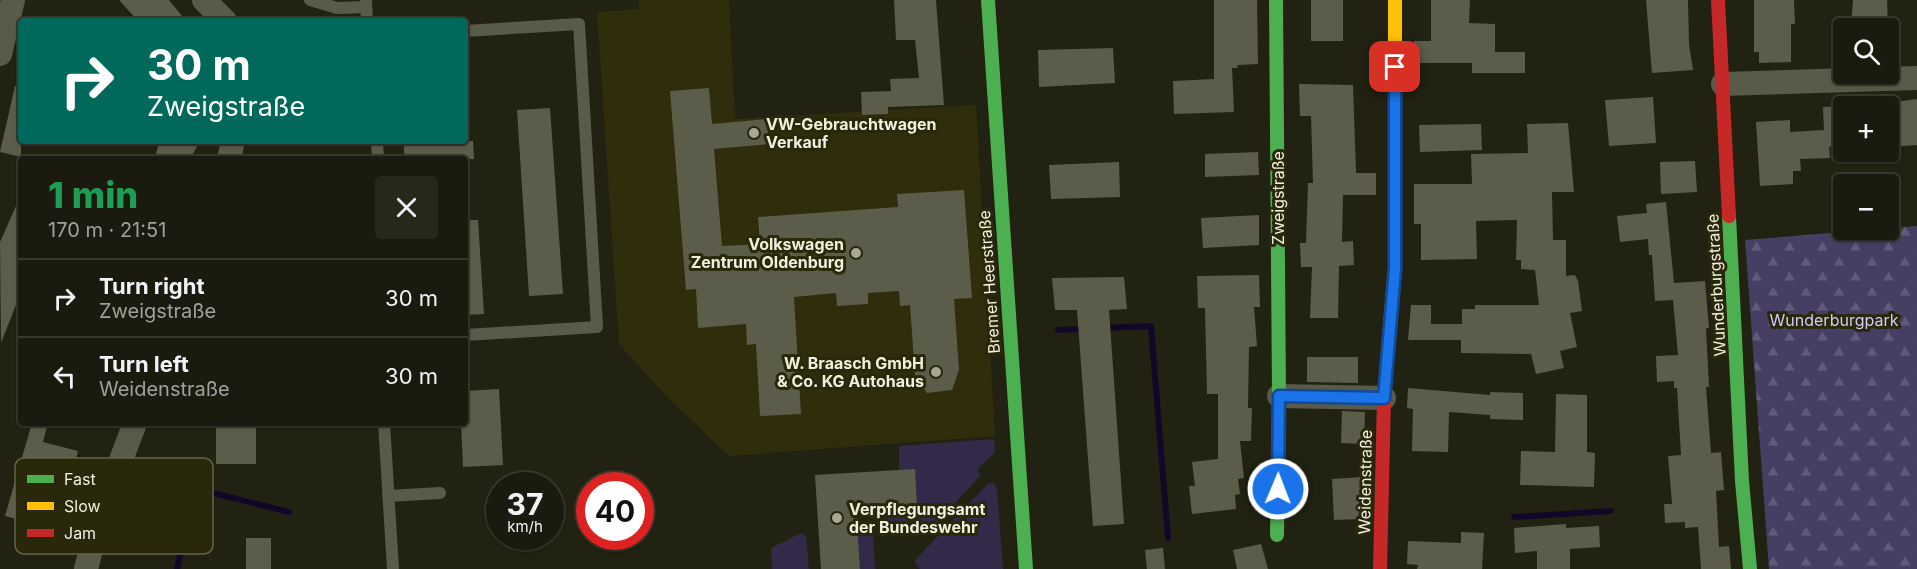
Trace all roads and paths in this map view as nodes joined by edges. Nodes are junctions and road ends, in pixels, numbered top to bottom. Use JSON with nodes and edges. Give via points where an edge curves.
{"nodes":[{"id":1,"x":13,"y":0,"type":"edge"},
{"id":2,"x":204,"y":0,"type":"edge"},
{"id":3,"x":310,"y":0,"type":"edge"},
{"id":4,"x":988,"y":0,"type":"edge"},
{"id":5,"x":1276,"y":0,"type":"edge"},
{"id":6,"x":1395,"y":0,"type":"edge"},
{"id":7,"x":1718,"y":0,"type":"edge"},
{"id":8,"x":366,"y":3,"type":"edge"},
{"id":9,"x":222,"y":18,"type":"edge"},
{"id":10,"x":367,"y":18,"type":"edge"},
{"id":11,"x":468,"y":31,"type":"edge"},
{"id":12,"x":0,"y":54,"type":"edge"},
{"id":13,"x":1917,"y":78,"type":"edge"},
{"id":14,"x":1723,"y":84,"type":"junction"},
{"id":15,"x":468,"y":335,"type":"edge"},
{"id":16,"x":1279,"y":396,"type":"junction"},
{"id":17,"x":1384,"y":398,"type":"junction"},
{"id":18,"x":134,"y":426,"type":"edge"},
{"id":19,"x":384,"y":426,"type":"edge"},
{"id":20,"x":122,"y":458,"type":"edge"},
{"id":21,"x":440,"y":493,"type":"dead end"},
{"id":22,"x":388,"y":496,"type":"junction"},
{"id":23,"x":1277,"y":535,"type":"dead end"},
{"id":24,"x":90,"y":554,"type":"edge"},
{"id":25,"x":1026,"y":566,"type":"edge"},
{"id":26,"x":86,"y":569,"type":"edge"},
{"id":27,"x":393,"y":569,"type":"edge"},
{"id":28,"x":1380,"y":569,"type":"edge"},
{"id":29,"x":1750,"y":569,"type":"edge"}],
"edges":[{"from":1,"to":12,"type":"street"},
{"from":2,"to":9,"type":"street"},
{"from":3,"to":8,"type":"lane","via":[[337,8]]},
{"from":4,"to":25,"type":"street","name":"Bremer Heerstraße"},
{"from":5,"to":16,"type":"street","name":"Zweigstraße"},
{"from":6,"to":17,"type":"street","name":"Weidenstraße","via":[[1395,269]]},
{"from":7,"to":14,"type":"street","name":"Wunderburgstraße"},
{"from":8,"to":10,"type":"lane"},
{"from":11,"to":15,"type":"lane","via":[[579,24],[597,327]]},
{"from":13,"to":14,"type":"street"},
{"from":14,"to":29,"type":"street","name":"Wunderburgstraße","via":[[1742,481]]},
{"from":16,"to":17,"type":"street"},
{"from":16,"to":23,"type":"street","name":"Zweigstraße"},
{"from":17,"to":28,"type":"street","name":"Weidenstraße"},
{"from":18,"to":20,"type":"street"},
{"from":19,"to":22,"type":"lane"},
{"from":21,"to":22,"type":"lane"},
{"from":22,"to":27,"type":"lane"},
{"from":24,"to":26,"type":"street"}]}
